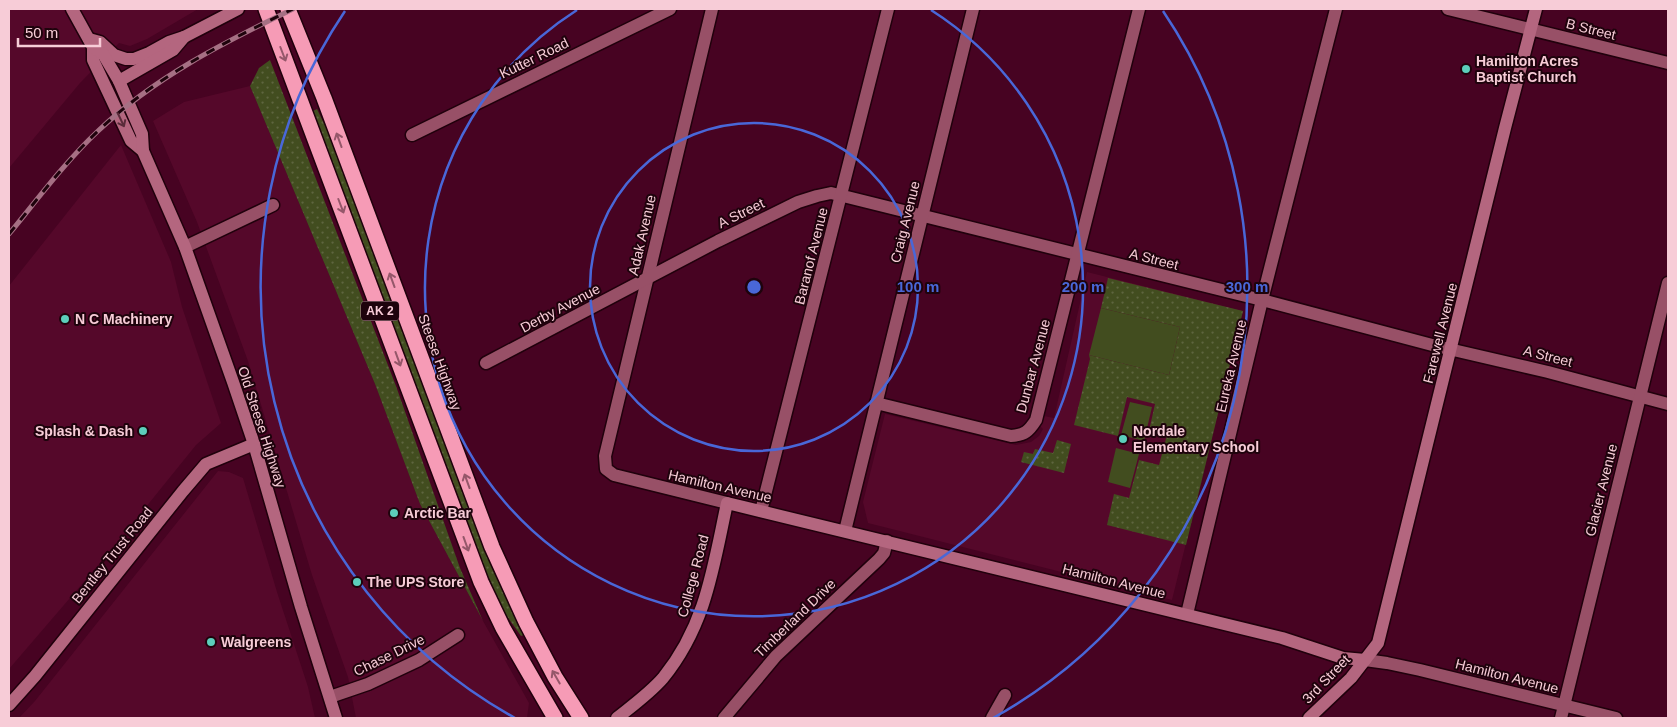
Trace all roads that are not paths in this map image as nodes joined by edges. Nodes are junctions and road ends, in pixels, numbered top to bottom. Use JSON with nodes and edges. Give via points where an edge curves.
{"nodes":[{"id":1,"x":72,"y":9,"type":"edge"},
{"id":2,"x":238,"y":9,"type":"edge"},
{"id":3,"x":266,"y":9,"type":"edge"},
{"id":4,"x":288,"y":9,"type":"edge"},
{"id":5,"x":670,"y":9,"type":"edge"},
{"id":6,"x":712,"y":9,"type":"edge"},
{"id":7,"x":888,"y":9,"type":"edge"},
{"id":8,"x":973,"y":9,"type":"edge"},
{"id":9,"x":1140,"y":9,"type":"edge"},
{"id":10,"x":1336,"y":9,"type":"edge"},
{"id":11,"x":1448,"y":9,"type":"edge"},
{"id":12,"x":1536,"y":9,"type":"edge"},
{"id":13,"x":1531,"y":30,"type":"junction"},
{"id":14,"x":184,"y":37,"type":"junction"},
{"id":15,"x":92,"y":48,"type":"junction"},
{"id":16,"x":1668,"y":63,"type":"edge"},
{"id":17,"x":118,"y":81,"type":"junction"},
{"id":18,"x":412,"y":135,"type":"dead end"},
{"id":19,"x":143,"y":151,"type":"junction"},
{"id":20,"x":842,"y":195,"type":"junction"},
{"id":21,"x":273,"y":205,"type":"dead end"},
{"id":22,"x":922,"y":215,"type":"junction"},
{"id":23,"x":185,"y":247,"type":"junction"},
{"id":24,"x":1077,"y":256,"type":"junction"},
{"id":25,"x":647,"y":279,"type":"junction"},
{"id":26,"x":1668,"y":283,"type":"edge"},
{"id":27,"x":1262,"y":300,"type":"junction"},
{"id":28,"x":1451,"y":349,"type":"junction"},
{"id":29,"x":486,"y":363,"type":"dead end"},
{"id":30,"x":1640,"y":396,"type":"junction"},
{"id":31,"x":876,"y":402,"type":"junction"},
{"id":32,"x":1668,"y":404,"type":"edge"},
{"id":33,"x":254,"y":444,"type":"junction"},
{"id":34,"x":606,"y":469,"type":"joint"},
{"id":35,"x":727,"y":503,"type":"junction"},
{"id":36,"x":761,"y":511,"type":"junction"},
{"id":37,"x":845,"y":531,"type":"junction"},
{"id":38,"x":887,"y":541,"type":"junction"},
{"id":39,"x":1187,"y":614,"type":"junction"},
{"id":40,"x":458,"y":635,"type":"dead end"},
{"id":41,"x":1365,"y":660,"type":"junction"},
{"id":42,"x":1004,"y":695,"type":"dead end"},
{"id":43,"x":330,"y":697,"type":"junction"},
{"id":44,"x":9,"y":705,"type":"edge"},
{"id":45,"x":1564,"y":705,"type":"junction"},
{"id":46,"x":336,"y":718,"type":"edge"},
{"id":47,"x":555,"y":718,"type":"edge"},
{"id":48,"x":581,"y":718,"type":"edge"},
{"id":49,"x":617,"y":718,"type":"edge"},
{"id":50,"x":724,"y":718,"type":"edge"},
{"id":51,"x":992,"y":718,"type":"edge"},
{"id":52,"x":1309,"y":718,"type":"edge"},
{"id":53,"x":1561,"y":718,"type":"edge"},
{"id":54,"x":1616,"y":718,"type":"edge"}],
"edges":[{"from":1,"to":15,"type":"street","name":"Old Steese Highway"},
{"from":2,"to":14,"type":"street"},
{"from":3,"to":47,"type":"highway","number":"AK 2","one_way":true,"via":[[481,582],[503,628]]},
{"from":48,"to":4,"type":"highway","name":"Steese Highway","number":"AK 2","one_way":true,"via":[[526,622],[492,547]]},
{"from":5,"to":18,"type":"street","name":"Kutter Road"},
{"from":6,"to":25,"type":"street","name":"Adak Avenue"},
{"from":7,"to":20,"type":"street","name":"Baranof Avenue"},
{"from":8,"to":22,"type":"street","name":"Craig Avenue"},
{"from":9,"to":24,"type":"street","name":"Dunbar Avenue"},
{"from":10,"to":27,"type":"street","name":"Eureka Avenue"},
{"from":11,"to":13,"type":"street","name":"B Street"},
{"from":12,"to":13,"type":"street","name":"Farewell Avenue"},
{"from":13,"to":16,"type":"street","name":"B Street"},
{"from":13,"to":28,"type":"street","name":"Farewell Avenue"},
{"from":14,"to":15,"type":"street","via":[[134,59],[114,55],[100,42]]},
{"from":14,"to":17,"type":"street","via":[[173,50]]},
{"from":15,"to":17,"type":"street","name":"Old Steese Highway","via":[[110,77]]},
{"from":15,"to":19,"type":"street","name":"Old Steese Highway","one_way":true,"via":[[131,141]]},
{"from":17,"to":19,"type":"street","name":"Old Steese Highway","via":[[142,134]]},
{"from":19,"to":23,"type":"street","name":"Old Steese Highway"},
{"from":20,"to":22,"type":"street","name":"A Street"},
{"from":20,"to":25,"type":"street","name":"A Street","via":[[831,193],[798,202]]},
{"from":20,"to":36,"type":"street","name":"Baranof Avenue"},
{"from":21,"to":23,"type":"street"},
{"from":22,"to":24,"type":"street","name":"A Street"},
{"from":22,"to":31,"type":"street","name":"Craig Avenue"},
{"from":23,"to":33,"type":"street","name":"Old Steese Highway"},
{"from":24,"to":27,"type":"street","name":"A Street"},
{"from":24,"to":31,"type":"street","name":"Dunbar Avenue","via":[[1036,420],[1028,432],[1011,436]]},
{"from":25,"to":29,"type":"street","name":"Derby Avenue"},
{"from":25,"to":34,"type":"street","name":"Adak Avenue","via":[[605,456]]},
{"from":26,"to":30,"type":"street","name":"Glacier Avenue"},
{"from":27,"to":28,"type":"street","name":"A Street"},
{"from":27,"to":39,"type":"street","name":"Eureka Avenue"},
{"from":28,"to":30,"type":"street","name":"A Street"},
{"from":28,"to":41,"type":"street","name":"Farewell Avenue","via":[[1378,643]]},
{"from":30,"to":32,"type":"street","name":"A Street"},
{"from":30,"to":45,"type":"street","name":"Glacier Avenue"},
{"from":31,"to":37,"type":"street","name":"Craig Avenue"},
{"from":33,"to":43,"type":"street","name":"Old Steese Highway"},
{"from":33,"to":44,"type":"street","name":"Bentley Trust Road","via":[[206,464]]},
{"from":34,"to":35,"type":"street","name":"Hamilton Avenue","via":[[614,475]]},
{"from":35,"to":36,"type":"street","name":"Hamilton Avenue"},
{"from":35,"to":49,"type":"street","name":"College Road","via":[[703,608],[690,638],[662,679]]},
{"from":36,"to":37,"type":"street","name":"Hamilton Avenue"},
{"from":37,"to":38,"type":"street","name":"Hamilton Avenue"},
{"from":38,"to":39,"type":"street","name":"Hamilton Avenue"},
{"from":38,"to":50,"type":"street","name":"Timberland Drive","via":[[879,559],[776,656]]},
{"from":39,"to":41,"type":"street","name":"Hamilton Avenue","via":[[1282,638],[1343,658]]},
{"from":40,"to":43,"type":"street","name":"Chase Drive","via":[[419,660],[368,684]]},
{"from":41,"to":45,"type":"street","name":"Hamilton Avenue"},
{"from":41,"to":52,"type":"street","name":"3rd Street"},
{"from":42,"to":51,"type":"street"},
{"from":43,"to":46,"type":"street","name":"Old Steese Highway"},
{"from":45,"to":53,"type":"street","name":"Glacier Avenue"},
{"from":45,"to":54,"type":"street","name":"Hamilton Avenue"}]}
